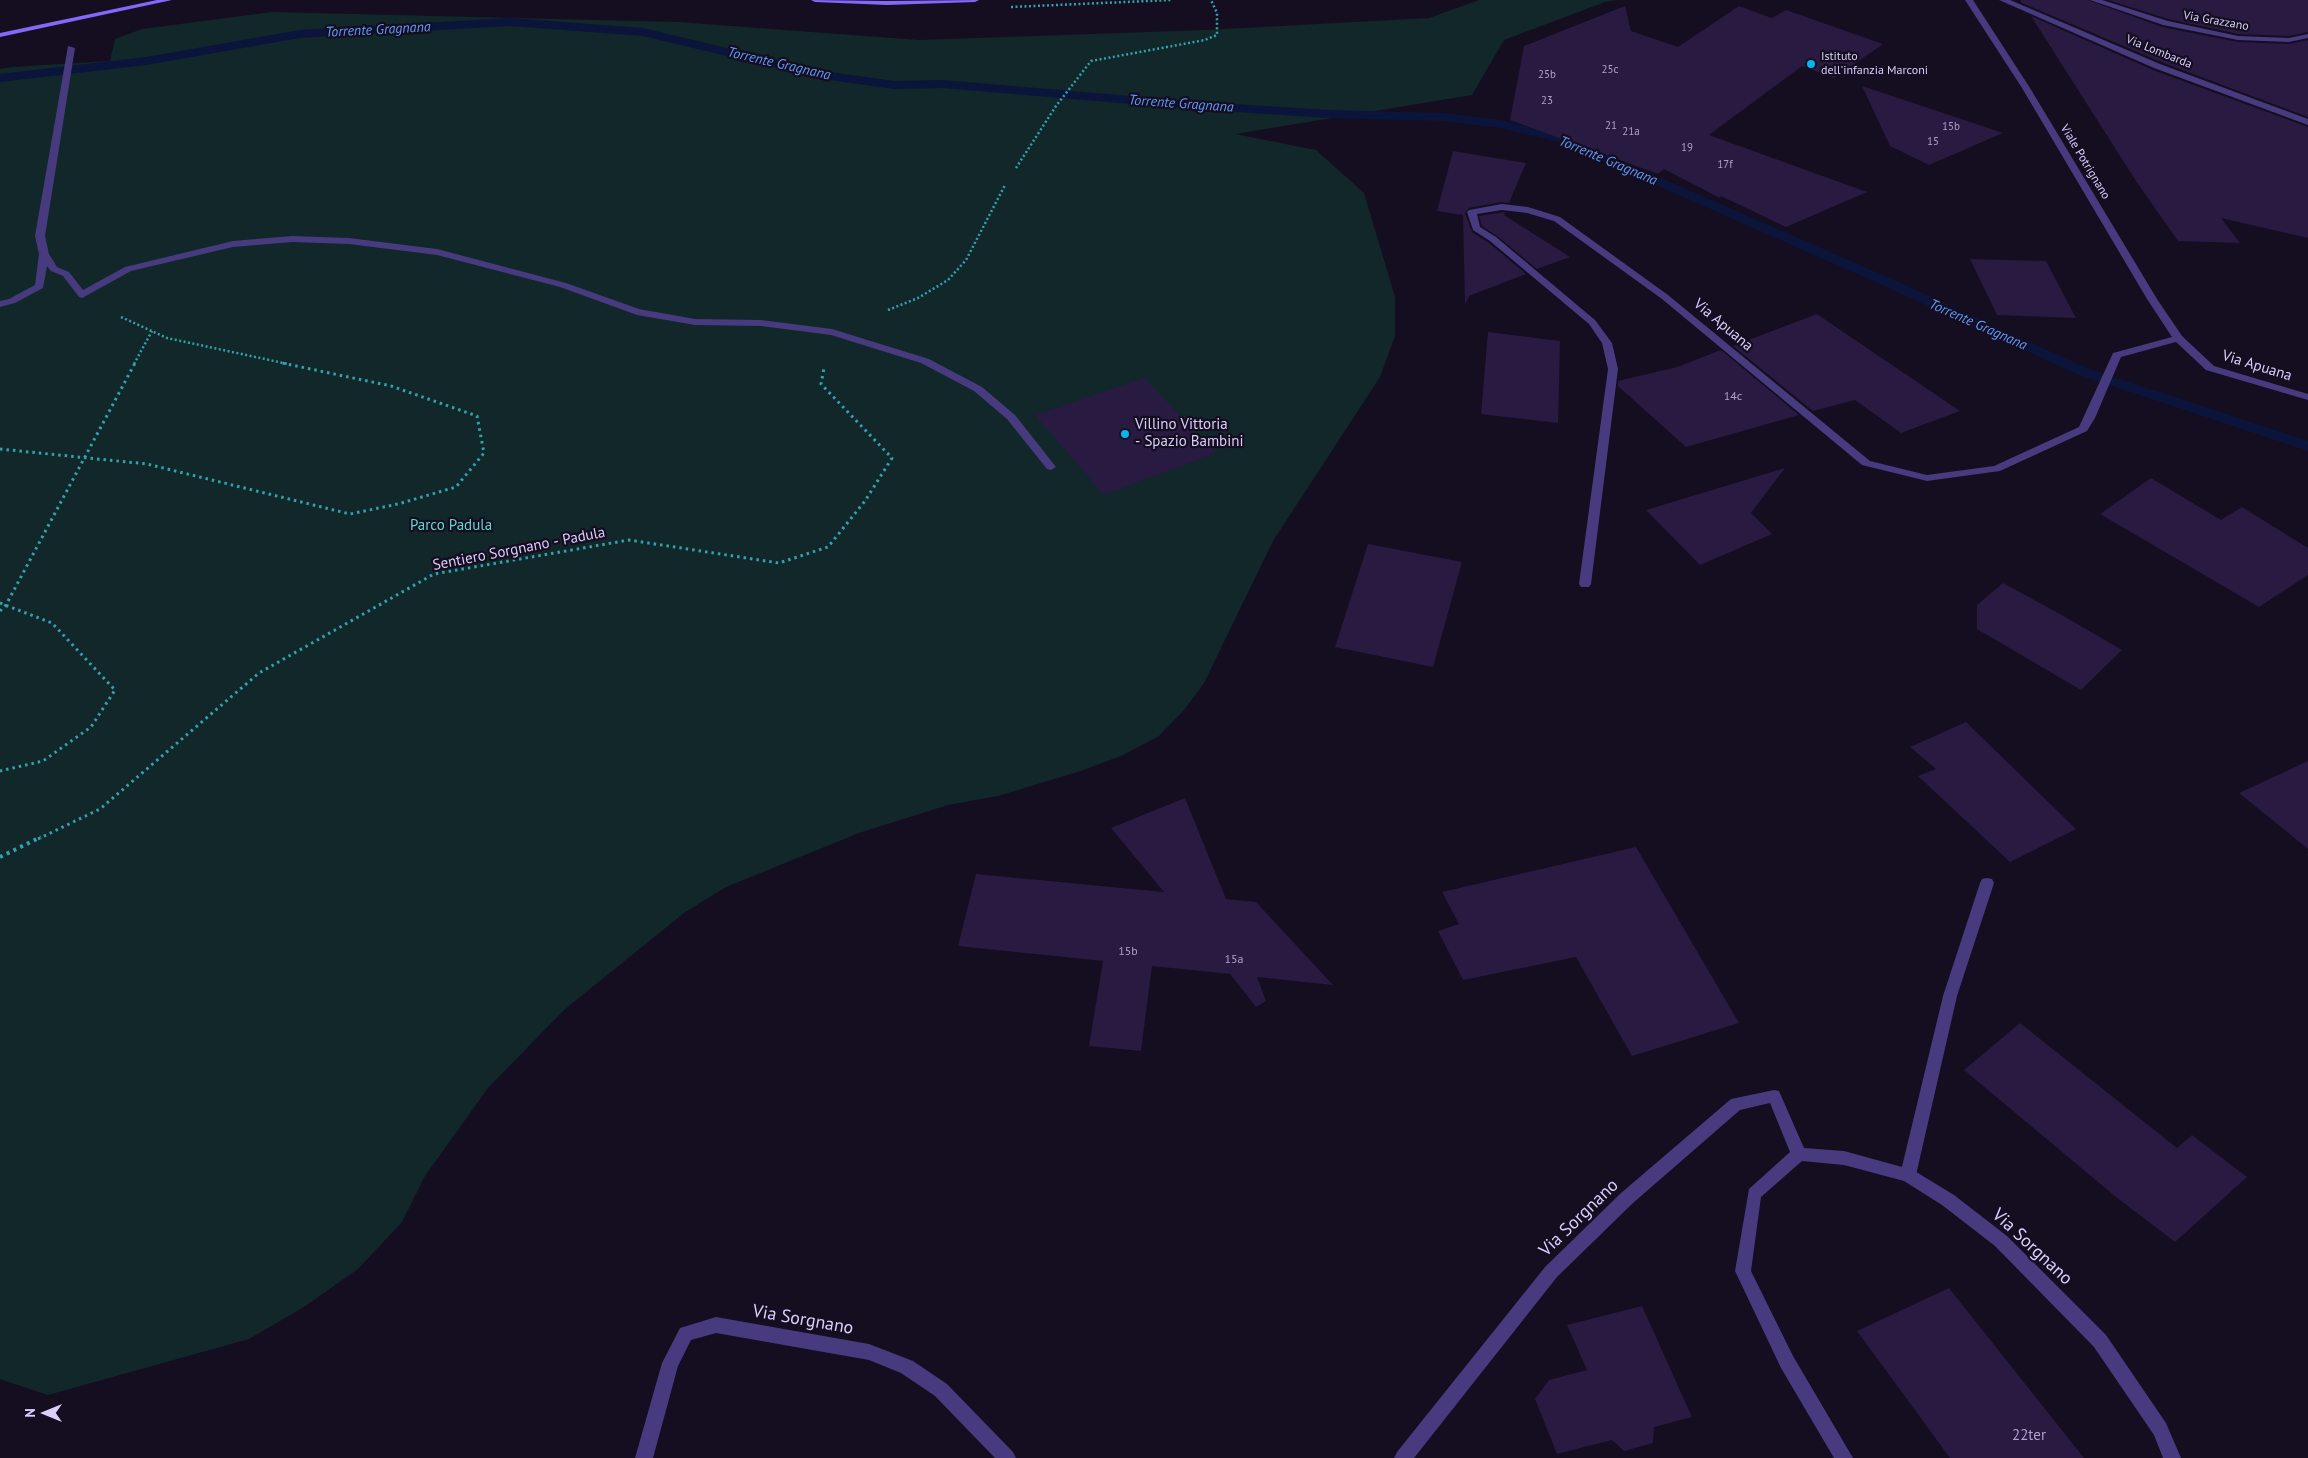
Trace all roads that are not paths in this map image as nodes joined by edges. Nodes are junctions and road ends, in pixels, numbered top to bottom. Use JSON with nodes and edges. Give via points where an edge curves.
{"nodes":[{"id":1,"x":168,"y":0,"type":"edge"},
{"id":2,"x":815,"y":0,"type":"edge"},
{"id":3,"x":963,"y":0,"type":"edge"},
{"id":4,"x":975,"y":0,"type":"edge"},
{"id":5,"x":1968,"y":0,"type":"edge"},
{"id":6,"x":2003,"y":0,"type":"edge"},
{"id":7,"x":2094,"y":0,"type":"edge"},
{"id":8,"x":0,"y":35,"type":"edge"},
{"id":9,"x":2308,"y":36,"type":"edge"},
{"id":10,"x":2289,"y":40,"type":"junction"},
{"id":11,"x":2308,"y":46,"type":"edge"},
{"id":12,"x":71,"y":48,"type":"dead end"},
{"id":13,"x":2308,"y":122,"type":"edge"},
{"id":14,"x":44,"y":254,"type":"junction"},
{"id":15,"x":0,"y":304,"type":"edge"},
{"id":16,"x":2178,"y":338,"type":"junction"},
{"id":17,"x":2308,"y":397,"type":"edge"},
{"id":18,"x":1051,"y":467,"type":"dead end"},
{"id":19,"x":1585,"y":584,"type":"dead end"},
{"id":20,"x":1987,"y":884,"type":"dead end"},
{"id":21,"x":1799,"y":1154,"type":"junction"},
{"id":22,"x":1908,"y":1175,"type":"junction"},
{"id":23,"x":644,"y":1458,"type":"edge"},
{"id":24,"x":1007,"y":1458,"type":"edge"},
{"id":25,"x":1403,"y":1458,"type":"edge"},
{"id":26,"x":1844,"y":1458,"type":"edge"},
{"id":27,"x":2172,"y":1458,"type":"edge"}],
"edges":[{"from":1,"to":8,"type":"main road"},
{"from":2,"to":3,"type":"main road"},
{"from":3,"to":4,"type":"main road"},
{"from":5,"to":16,"type":"street","name":"Viale Potrignano","via":[[2026,88]]},
{"from":6,"to":13,"type":"street","name":"Via Lombarda","via":[[2157,66]]},
{"from":7,"to":10,"type":"street","name":"Via Grazzano","via":[[2205,32],[2238,38]]},
{"from":9,"to":10,"type":"street","name":"Via Grazzano"},
{"from":10,"to":11,"type":"street"},
{"from":12,"to":14,"type":"street","via":[[40,236]]},
{"from":14,"to":15,"type":"street","via":[[40,286]]},
{"from":14,"to":18,"type":"street","via":[[54,269],[66,274],[82,294],[128,268],[233,244],[292,239],[349,241],[437,252],[563,285],[637,312],[694,322],[761,324],[832,332],[925,361],[978,388],[1011,417]]},
{"from":16,"to":17,"type":"street","name":"Via Apuana","via":[[2210,368]]},
{"from":16,"to":19,"type":"street","name":"Via Apuana","via":[[2117,355],[2083,429],[1996,469],[1927,478],[1866,463],[1665,297],[1557,219],[1528,210],[1502,207],[1472,212],[1476,228],[1592,322],[1607,343],[1613,369]]},
{"from":20,"to":22,"type":"street","via":[[1950,996]]},
{"from":21,"to":22,"type":"street","name":"Via Sorgnano","via":[[1844,1158]]},
{"from":21,"to":25,"type":"street","name":"Via Sorgnano","via":[[1774,1096],[1736,1104],[1627,1198],[1550,1272]]},
{"from":21,"to":26,"type":"street","via":[[1754,1194],[1743,1271],[1787,1362]]},
{"from":22,"to":27,"type":"street","name":"Via Sorgnano","via":[[1948,1200],[2001,1241],[2100,1341],[2160,1429]]},
{"from":23,"to":24,"type":"street","name":"Via Sorgnano","via":[[670,1363],[686,1334],[716,1325],[869,1352],[907,1367],[941,1390]]}]}
